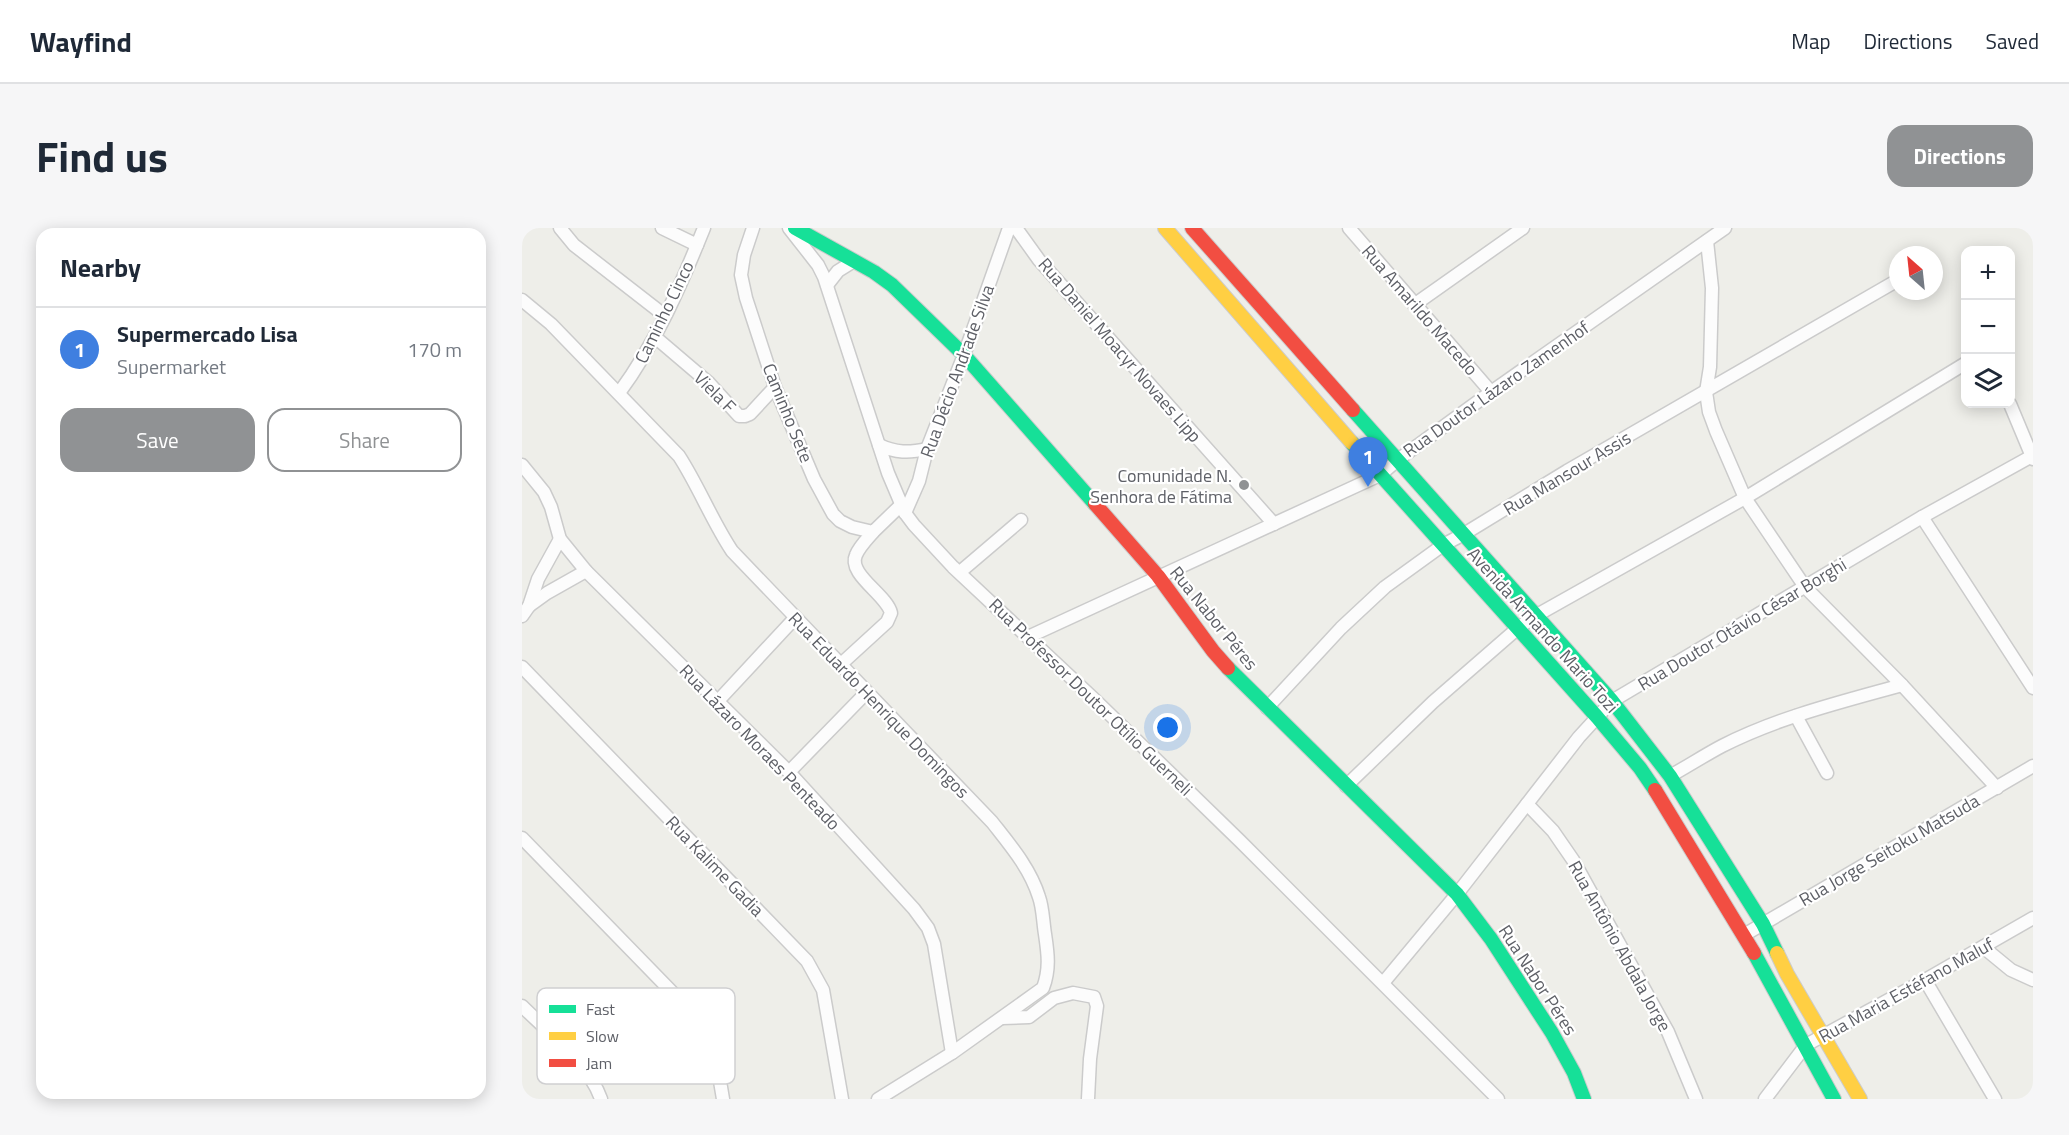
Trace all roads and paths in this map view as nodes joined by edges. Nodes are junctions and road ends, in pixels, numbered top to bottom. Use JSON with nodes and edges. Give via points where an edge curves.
{"nodes":[{"id":1,"x":560,"y":228,"type":"edge"},
{"id":2,"x":662,"y":228,"type":"edge"},
{"id":3,"x":704,"y":228,"type":"edge"},
{"id":4,"x":753,"y":228,"type":"edge"},
{"id":5,"x":789,"y":228,"type":"edge"},
{"id":6,"x":795,"y":228,"type":"edge"},
{"id":7,"x":1009,"y":228,"type":"edge"},
{"id":8,"x":1016,"y":228,"type":"edge"},
{"id":9,"x":1165,"y":228,"type":"edge"},
{"id":10,"x":1192,"y":228,"type":"edge"},
{"id":11,"x":1349,"y":228,"type":"edge"},
{"id":12,"x":1523,"y":228,"type":"edge"},
{"id":13,"x":1725,"y":228,"type":"edge"},
{"id":14,"x":1707,"y":241,"type":"junction"},
{"id":15,"x":697,"y":246,"type":"junction"},
{"id":16,"x":854,"y":261,"type":"junction"},
{"id":17,"x":827,"y":285,"type":"junction"},
{"id":18,"x":1889,"y":285,"type":"edge"},
{"id":19,"x":522,"y":300,"type":"edge"},
{"id":20,"x":1414,"y":305,"type":"junction"},
{"id":21,"x":664,"y":315,"type":"junction"},
{"id":22,"x":655,"y":337,"type":"junction"},
{"id":23,"x":964,"y":355,"type":"junction"},
{"id":24,"x":1961,"y":365,"type":"edge"},
{"id":25,"x":775,"y":387,"type":"junction"},
{"id":26,"x":1491,"y":392,"type":"junction"},
{"id":27,"x":1706,"y":392,"type":"junction"},
{"id":28,"x":619,"y":393,"type":"junction"},
{"id":29,"x":2012,"y":408,"type":"edge"},
{"id":30,"x":879,"y":446,"type":"junction"},
{"id":31,"x":927,"y":449,"type":"junction"},
{"id":32,"x":2032,"y":458,"type":"edge"},
{"id":33,"x":1399,"y":459,"type":"junction"},
{"id":34,"x":522,"y":465,"type":"edge"},
{"id":35,"x":1380,"y":475,"type":"junction"},
{"id":36,"x":1745,"y":498,"type":"junction"},
{"id":37,"x":903,"y":509,"type":"junction"},
{"id":38,"x":1922,"y":517,"type":"junction"},
{"id":39,"x":1021,"y":520,"type":"dead end"},
{"id":40,"x":1274,"y":524,"type":"junction"},
{"id":41,"x":873,"y":532,"type":"junction"},
{"id":42,"x":1464,"y":534,"type":"junction"},
{"id":43,"x":560,"y":539,"type":"junction"},
{"id":44,"x":1443,"y":545,"type":"junction"},
{"id":45,"x":586,"y":571,"type":"junction"},
{"id":46,"x":960,"y":572,"type":"junction"},
{"id":47,"x":1158,"y":576,"type":"junction"},
{"id":48,"x":1805,"y":587,"type":"junction"},
{"id":49,"x":525,"y":611,"type":"edge"},
{"id":50,"x":1537,"y":615,"type":"junction"},
{"id":51,"x":795,"y":618,"type":"junction"},
{"id":52,"x":1518,"y":628,"type":"junction"},
{"id":53,"x":1028,"y":637,"type":"junction"},
{"id":54,"x":840,"y":666,"type":"junction"},
{"id":55,"x":522,"y":668,"type":"edge"},
{"id":56,"x":1902,"y":685,"type":"junction"},
{"id":57,"x":2033,"y":688,"type":"edge"},
{"id":58,"x":867,"y":693,"type":"junction"},
{"id":59,"x":1612,"y":701,"type":"junction"},
{"id":60,"x":717,"y":702,"type":"junction"},
{"id":61,"x":1267,"y":708,"type":"junction"},
{"id":62,"x":1796,"y":716,"type":"junction"},
{"id":63,"x":1597,"y":717,"type":"junction"},
{"id":64,"x":2033,"y":766,"type":"edge"},
{"id":65,"x":789,"y":772,"type":"junction"},
{"id":66,"x":1827,"y":773,"type":"dead end"},
{"id":67,"x":1670,"y":776,"type":"junction"},
{"id":68,"x":1346,"y":786,"type":"junction"},
{"id":69,"x":1997,"y":788,"type":"junction"},
{"id":70,"x":1527,"y":804,"type":"junction"},
{"id":71,"x":522,"y":838,"type":"edge"},
{"id":72,"x":1457,"y":894,"type":"junction"},
{"id":73,"x":2033,"y":918,"type":"edge"},
{"id":74,"x":1763,"y":924,"type":"junction"},
{"id":75,"x":1744,"y":934,"type":"junction"},
{"id":76,"x":1983,"y":947,"type":"junction"},
{"id":77,"x":1925,"y":980,"type":"junction"},
{"id":78,"x":2033,"y":980,"type":"edge"},
{"id":79,"x":1383,"y":983,"type":"junction"},
{"id":80,"x":668,"y":988,"type":"edge"},
{"id":81,"x":522,"y":1006,"type":"edge"},
{"id":82,"x":1001,"y":1018,"type":"junction"},
{"id":83,"x":537,"y":1021,"type":"edge"},
{"id":84,"x":1824,"y":1035,"type":"junction"},
{"id":85,"x":1806,"y":1045,"type":"junction"},
{"id":86,"x":952,"y":1053,"type":"junction"},
{"id":87,"x":595,"y":1084,"type":"edge"},
{"id":88,"x":720,"y":1084,"type":"edge"},
{"id":89,"x":601,"y":1099,"type":"edge"},
{"id":90,"x":723,"y":1099,"type":"edge"},
{"id":91,"x":842,"y":1099,"type":"edge"},
{"id":92,"x":879,"y":1099,"type":"edge"},
{"id":93,"x":1088,"y":1099,"type":"edge"},
{"id":94,"x":1498,"y":1099,"type":"edge"},
{"id":95,"x":1584,"y":1099,"type":"edge"},
{"id":96,"x":1696,"y":1099,"type":"edge"},
{"id":97,"x":1765,"y":1099,"type":"edge"},
{"id":98,"x":1834,"y":1099,"type":"edge"},
{"id":99,"x":1860,"y":1099,"type":"edge"},
{"id":100,"x":1995,"y":1099,"type":"edge"}],
"edges":[{"from":1,"to":21,"type":"street","via":[[574,245]]},
{"from":2,"to":15,"type":"street"},
{"from":3,"to":15,"type":"street","name":"Caminho Cinco"},
{"from":4,"to":25,"type":"street","name":"Caminho Sete","via":[[741,275]]},
{"from":5,"to":17,"type":"street","name":"Rua Professor Doutor Otílio Guerneli","via":[[818,265]]},
{"from":6,"to":16,"type":"street","name":"Rua Nabor Péres"},
{"from":7,"to":23,"type":"street","name":"Rua Décio Andrade Silva"},
{"from":8,"to":40,"type":"street","name":"Rua Daniel Moacyr Novaes Lipp","via":[[1072,297]]},
{"from":9,"to":35,"type":"street","name":"Avenida Armando Mario Tozi"},
{"from":10,"to":33,"type":"street","name":"Avenida Armando Mario Tozi"},
{"from":11,"to":20,"type":"street","name":"Rua Amarildo Macedo"},
{"from":12,"to":20,"type":"street"},
{"from":13,"to":14,"type":"street","name":"Rua Doutor Lázaro Zamenhof"},
{"from":14,"to":26,"type":"street","name":"Rua Doutor Lázaro Zamenhof"},
{"from":14,"to":27,"type":"street","via":[[1712,288]]},
{"from":15,"to":21,"type":"street","name":"Caminho Cinco"},
{"from":16,"to":17,"type":"street","via":[[838,271]]},
{"from":16,"to":23,"type":"street","name":"Rua Nabor Péres","via":[[892,285]]},
{"from":17,"to":30,"type":"street","name":"Rua Professor Doutor Otílio Guerneli"},
{"from":18,"to":27,"type":"street","name":"Rua Mansour Assis"},
{"from":19,"to":28,"type":"street","name":"Rua Eduardo Henrique Domingos"},
{"from":20,"to":26,"type":"street","name":"Rua Amarildo Macedo"},
{"from":21,"to":22,"type":"street","name":"Caminho Cinco"},
{"from":22,"to":25,"type":"street","name":"Viela F","via":[[709,383],[739,416],[750,414]]},
{"from":22,"to":28,"type":"street","name":"Caminho Cinco"},
{"from":23,"to":31,"type":"street","name":"Rua Décio Andrade Silva"},
{"from":23,"to":47,"type":"street","name":"Rua Nabor Péres"},
{"from":24,"to":36,"type":"street"},
{"from":25,"to":41,"type":"street","name":"Caminho Sete","via":[[833,514],[852,527]]},
{"from":26,"to":33,"type":"street","name":"Rua Doutor Lázaro Zamenhof"},
{"from":27,"to":36,"type":"street","via":[[1709,412]]},
{"from":27,"to":42,"type":"street","name":"Rua Mansour Assis"},
{"from":28,"to":51,"type":"street","name":"Rua Eduardo Henrique Domingos","via":[[679,456],[732,551]]},
{"from":29,"to":32,"type":"street"},
{"from":30,"to":31,"type":"street","via":[[908,453]]},
{"from":30,"to":37,"type":"street","name":"Rua Professor Doutor Otílio Guerneli"},
{"from":31,"to":37,"type":"street","name":"Rua Décio Andrade Silva","via":[[919,481]]},
{"from":32,"to":38,"type":"street","name":"Rua Doutor Otávio César Borghi"},
{"from":33,"to":35,"type":"street","name":"Rua Doutor Lázaro Zamenhof"},
{"from":33,"to":42,"type":"street","name":"Avenida Armando Mario Tozi"},
{"from":34,"to":43,"type":"street","name":"Rua Lázaro Moraes Penteado","via":[[551,507]]},
{"from":35,"to":40,"type":"street","name":"Rua Doutor Lázaro Zamenhof"},
{"from":35,"to":44,"type":"street","name":"Avenida Armando Mario Tozi"},
{"from":36,"to":48,"type":"street"},
{"from":36,"to":50,"type":"street"},
{"from":37,"to":41,"type":"street"},
{"from":37,"to":46,"type":"street","name":"Rua Professor Doutor Otílio Guerneli"},
{"from":38,"to":48,"type":"street","name":"Rua Doutor Otávio César Borghi"},
{"from":38,"to":57,"type":"street"},
{"from":39,"to":46,"type":"street"},
{"from":40,"to":47,"type":"street","name":"Rua Doutor Lázaro Zamenhof"},
{"from":41,"to":54,"type":"street","via":[[854,562],[891,613]]},
{"from":42,"to":44,"type":"street","name":"Rua Mansour Assis"},
{"from":42,"to":50,"type":"street","name":"Avenida Armando Mario Tozi"},
{"from":43,"to":45,"type":"street","name":"Rua Lázaro Moraes Penteado"},
{"from":43,"to":49,"type":"street"},
{"from":44,"to":52,"type":"street","name":"Avenida Armando Mario Tozi"},
{"from":44,"to":61,"type":"street","name":"Rua Mansour Assis","via":[[1385,587],[1350,619]]},
{"from":45,"to":49,"type":"street"},
{"from":45,"to":60,"type":"street","name":"Rua Lázaro Moraes Penteado"},
{"from":46,"to":53,"type":"street","name":"Rua Professor Doutor Otílio Guerneli"},
{"from":47,"to":53,"type":"street","name":"Rua Doutor Lázaro Zamenhof"},
{"from":47,"to":61,"type":"street","name":"Rua Nabor Péres","via":[[1213,651]]},
{"from":48,"to":56,"type":"street"},
{"from":48,"to":59,"type":"street","name":"Rua Doutor Otávio César Borghi"},
{"from":50,"to":52,"type":"street"},
{"from":50,"to":59,"type":"street","name":"Avenida Armando Mario Tozi"},
{"from":51,"to":54,"type":"street","name":"Rua Eduardo Henrique Domingos"},
{"from":51,"to":60,"type":"street"},
{"from":52,"to":63,"type":"street","name":"Avenida Armando Mario Tozi"},
{"from":52,"to":68,"type":"street","via":[[1433,702]]},
{"from":53,"to":79,"type":"street","name":"Rua Professor Doutor Otílio Guerneli"},
{"from":54,"to":58,"type":"street","name":"Rua Eduardo Henrique Domingos"},
{"from":55,"to":91,"type":"street","name":"Rua Kalime Gadia","via":[[807,961],[823,990]]},
{"from":56,"to":62,"type":"street"},
{"from":56,"to":69,"type":"street"},
{"from":58,"to":65,"type":"street"},
{"from":58,"to":82,"type":"street","name":"Rua Eduardo Henrique Domingos","via":[[992,822],[1021,859],[1040,898],[1049,973],[1043,988]]},
{"from":59,"to":63,"type":"street","name":"Rua Doutor Otávio César Borghi"},
{"from":59,"to":67,"type":"street","name":"Avenida Armando Mario Tozi"},
{"from":60,"to":65,"type":"street","name":"Rua Lázaro Moraes Penteado"},
{"from":61,"to":68,"type":"street","name":"Rua Nabor Péres"},
{"from":62,"to":66,"type":"street"},
{"from":62,"to":67,"type":"street","via":[[1722,746]]},
{"from":63,"to":70,"type":"street","name":"Rua Doutor Otávio César Borghi"},
{"from":63,"to":75,"type":"street","name":"Avenida Armando Mario Tozi","via":[[1664,803]]},
{"from":64,"to":69,"type":"street","name":"Rua Jorge Seitoku Matsuda"},
{"from":65,"to":86,"type":"street","name":"Rua Lázaro Moraes Penteado","via":[[928,928]]},
{"from":67,"to":74,"type":"street","name":"Avenida Armando Mario Tozi"},
{"from":68,"to":72,"type":"street","name":"Rua Nabor Péres"},
{"from":69,"to":74,"type":"street","name":"Rua Jorge Seitoku Matsuda"},
{"from":70,"to":72,"type":"street","name":"Rua Doutor Otávio César Borghi"},
{"from":70,"to":96,"type":"street","name":"Rua Antônio Abdala Jorge","via":[[1553,831],[1579,870],[1668,1032]]},
{"from":71,"to":80,"type":"street"},
{"from":72,"to":79,"type":"street","name":"Rua Doutor Otávio César Borghi"},
{"from":72,"to":95,"type":"street","name":"Rua Nabor Péres","via":[[1552,1033]]},
{"from":73,"to":76,"type":"street","name":"Rua Maria Estéfano Maluf"},
{"from":74,"to":75,"type":"street","name":"Rua Jorge Seitoku Matsuda"},
{"from":74,"to":84,"type":"street","name":"Avenida Armando Mario Tozi","via":[[1787,974]]},
{"from":75,"to":85,"type":"street","name":"Avenida Armando Mario Tozi"},
{"from":76,"to":77,"type":"street","name":"Rua Maria Estéfano Maluf"},
{"from":76,"to":78,"type":"street","via":[[2011,970]]},
{"from":77,"to":84,"type":"street","name":"Rua Maria Estéfano Maluf"},
{"from":77,"to":100,"type":"street"},
{"from":79,"to":94,"type":"street","name":"Rua Professor Doutor Otílio Guerneli"},
{"from":81,"to":83,"type":"street"},
{"from":82,"to":86,"type":"street","name":"Rua Eduardo Henrique Domingos"},
{"from":82,"to":93,"type":"street","via":[[1029,1017],[1054,998],[1073,993],[1094,997],[1097,1006]]},
{"from":84,"to":85,"type":"street","name":"Rua Maria Estéfano Maluf"},
{"from":84,"to":99,"type":"street","name":"Avenida Armando Mario Tozi"},
{"from":85,"to":97,"type":"street","name":"Rua Maria Estéfano Maluf"},
{"from":85,"to":98,"type":"street","name":"Avenida Armando Mario Tozi"},
{"from":86,"to":92,"type":"street","name":"Rua Eduardo Henrique Domingos"},
{"from":87,"to":89,"type":"street"},
{"from":88,"to":90,"type":"street"}]}
